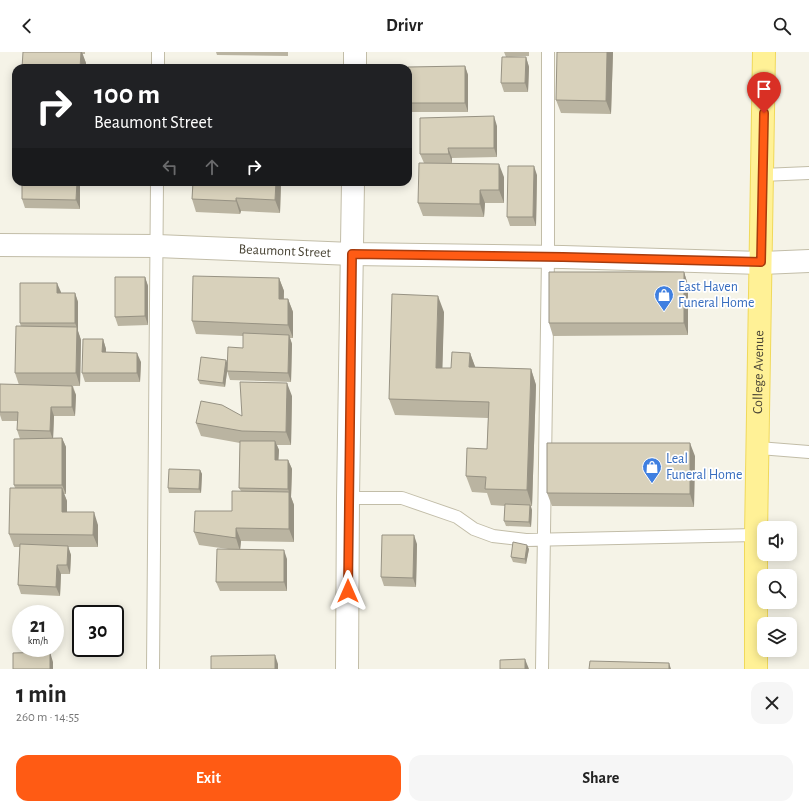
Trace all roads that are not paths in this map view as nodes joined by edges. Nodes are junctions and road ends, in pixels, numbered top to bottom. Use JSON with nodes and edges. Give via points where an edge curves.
{"nodes":[{"id":1,"x":158,"y":52,"type":"edge"},
{"id":2,"x":355,"y":52,"type":"edge"},
{"id":3,"x":548,"y":52,"type":"edge"},
{"id":4,"x":764,"y":52,"type":"edge"},
{"id":5,"x":158,"y":64,"type":"edge"},
{"id":6,"x":355,"y":64,"type":"edge"},
{"id":7,"x":809,"y":173,"type":"edge"},
{"id":8,"x":762,"y":175,"type":"junction"},
{"id":9,"x":157,"y":186,"type":"edge"},
{"id":10,"x":353,"y":186,"type":"edge"},
{"id":11,"x":0,"y":245,"type":"edge"},
{"id":12,"x":157,"y":246,"type":"junction"},
{"id":13,"x":352,"y":254,"type":"junction"},
{"id":14,"x":548,"y":257,"type":"junction"},
{"id":15,"x":809,"y":261,"type":"edge"},
{"id":16,"x":761,"y":262,"type":"junction"},
{"id":17,"x":758,"y":448,"type":"junction"},
{"id":18,"x":809,"y":452,"type":"edge"},
{"id":19,"x":348,"y":498,"type":"junction"},
{"id":20,"x":756,"y":535,"type":"junction"},
{"id":21,"x":544,"y":539,"type":"junction"},
{"id":22,"x":153,"y":669,"type":"edge"},
{"id":23,"x":347,"y":669,"type":"edge"},
{"id":24,"x":542,"y":669,"type":"edge"},
{"id":25,"x":756,"y":669,"type":"edge"}],
"edges":[{"from":1,"to":5,"type":"lane"},
{"from":2,"to":6,"type":"street"},
{"from":3,"to":14,"type":"lane"},
{"from":4,"to":8,"type":"main road","name":"College Avenue"},
{"from":7,"to":8,"type":"lane"},
{"from":8,"to":16,"type":"main road","name":"College Avenue"},
{"from":9,"to":12,"type":"lane"},
{"from":10,"to":13,"type":"street"},
{"from":11,"to":12,"type":"street","name":"Beaumont Street"},
{"from":12,"to":13,"type":"street","name":"Beaumont Street"},
{"from":12,"to":22,"type":"lane"},
{"from":13,"to":14,"type":"street","name":"Beaumont Street"},
{"from":13,"to":19,"type":"street"},
{"from":14,"to":16,"type":"street","name":"Beaumont Street"},
{"from":14,"to":21,"type":"lane"},
{"from":15,"to":16,"type":"street","name":"Beaumont Street"},
{"from":16,"to":17,"type":"main road","name":"College Avenue"},
{"from":17,"to":18,"type":"lane"},
{"from":17,"to":20,"type":"main road","name":"College Avenue"},
{"from":19,"to":21,"type":"lane","via":[[402,498],[457,517],[474,529],[493,536],[526,540]]},
{"from":19,"to":23,"type":"street"},
{"from":20,"to":21,"type":"lane"},
{"from":20,"to":25,"type":"main road","name":"College Avenue"},
{"from":21,"to":24,"type":"lane"}]}
